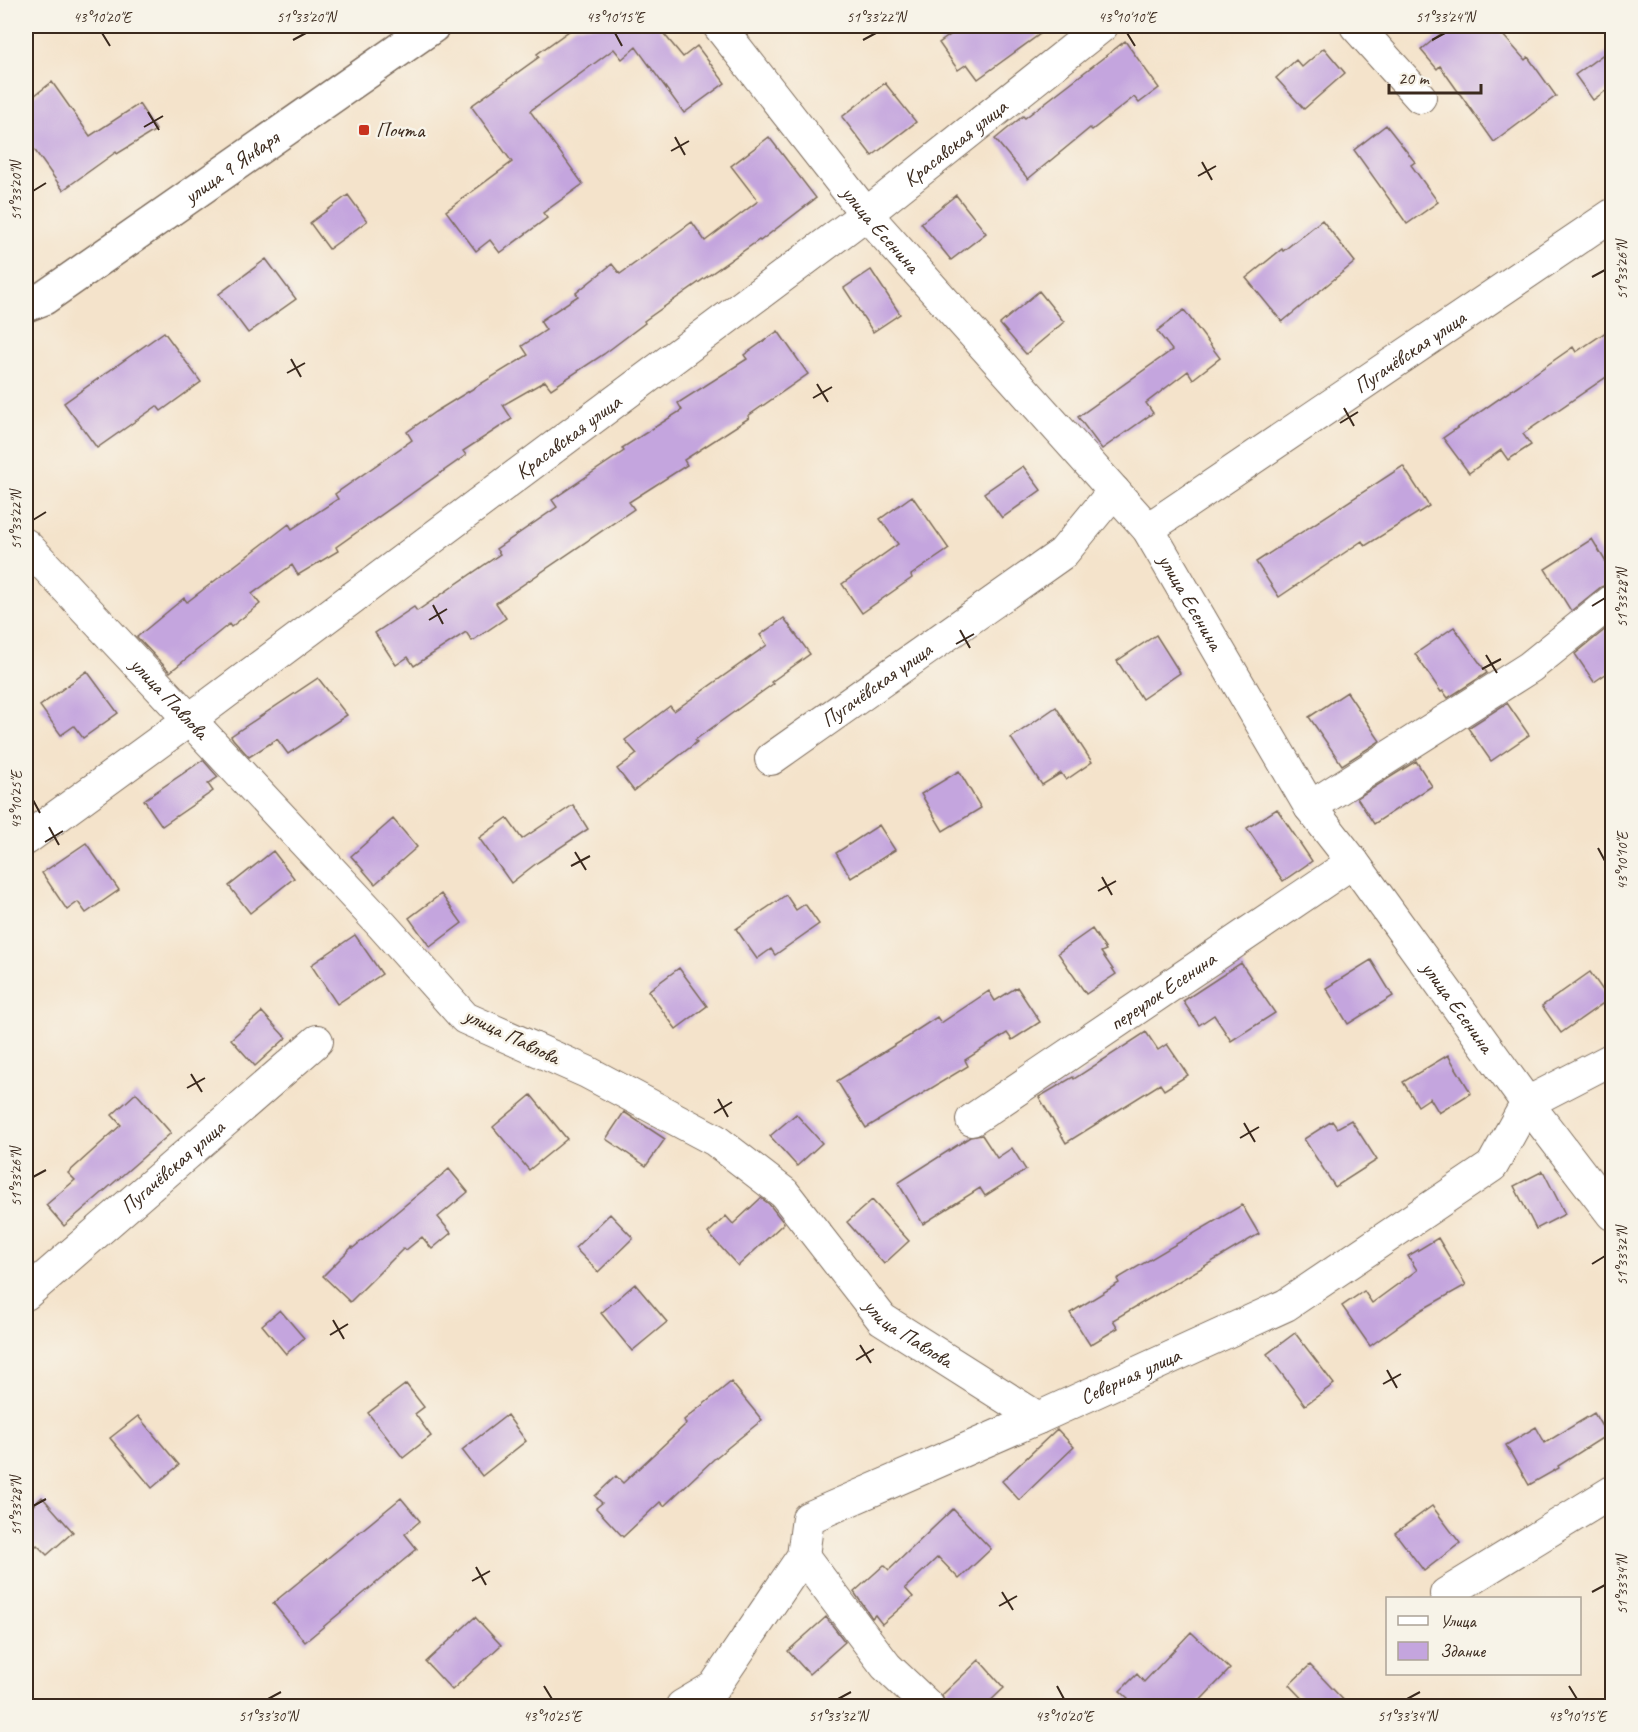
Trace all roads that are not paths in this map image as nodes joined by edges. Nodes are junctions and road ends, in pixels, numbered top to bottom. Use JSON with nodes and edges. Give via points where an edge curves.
{"nodes":[{"id":1,"x":433,"y":26,"type":"edge"},
{"id":2,"x":719,"y":26,"type":"edge"},
{"id":3,"x":1102,"y":26,"type":"edge"},
{"id":4,"x":1356,"y":26,"type":"edge"},
{"id":5,"x":1420,"y":97,"type":"dead end"},
{"id":6,"x":866,"y":214,"type":"junction"},
{"id":7,"x":1612,"y":215,"type":"edge"},
{"id":8,"x":26,"y":305,"type":"edge"},
{"id":9,"x":1114,"y":491,"type":"junction"},
{"id":10,"x":1148,"y":529,"type":"junction"},
{"id":11,"x":26,"y":545,"type":"edge"},
{"id":12,"x":1612,"y":601,"type":"edge"},
{"id":13,"x":189,"y":720,"type":"junction"},
{"id":14,"x":771,"y":759,"type":"dead end"},
{"id":15,"x":1310,"y":807,"type":"junction"},
{"id":16,"x":26,"y":839,"type":"edge"},
{"id":17,"x":1353,"y":862,"type":"junction"},
{"id":18,"x":317,"y":1041,"type":"dead end"},
{"id":19,"x":1612,"y":1059,"type":"edge"},
{"id":20,"x":1527,"y":1103,"type":"junction"},
{"id":21,"x":972,"y":1120,"type":"dead end"},
{"id":22,"x":1612,"y":1214,"type":"edge"},
{"id":23,"x":26,"y":1294,"type":"edge"},
{"id":24,"x":1038,"y":1418,"type":"junction"},
{"id":25,"x":1612,"y":1492,"type":"edge"},
{"id":26,"x":803,"y":1556,"type":"junction"},
{"id":27,"x":1446,"y":1594,"type":"dead end"},
{"id":28,"x":682,"y":1707,"type":"edge"},
{"id":29,"x":928,"y":1707,"type":"edge"}],
"edges":[{"from":1,"to":8,"type":"main road","name":"улица 9 Января","via":[[44,298]]},
{"from":2,"to":6,"type":"street","name":"улица Есенина"},
{"from":3,"to":6,"type":"street","name":"Красавская улица"},
{"from":4,"to":5,"type":"street"},
{"from":6,"to":9,"type":"street","name":"улица Есенина"},
{"from":6,"to":13,"type":"street","name":"Красавская улица"},
{"from":7,"to":10,"type":"street","name":"Пугачёвская улица"},
{"from":9,"to":10,"type":"street","name":"улица Есенина"},
{"from":9,"to":14,"type":"street","name":"Пугачёвская улица","via":[[1063,553]]},
{"from":10,"to":15,"type":"street","name":"улица Есенина"},
{"from":11,"to":13,"type":"street","name":"улица Павлова"},
{"from":12,"to":15,"type":"street","via":[[1530,667]]},
{"from":13,"to":16,"type":"street","name":"Красавская улица"},
{"from":13,"to":24,"type":"street","name":"улица Павлова","via":[[465,1018],[587,1072],[715,1140],[784,1193],[882,1320]]},
{"from":15,"to":17,"type":"street","name":"улица Есенина"},
{"from":17,"to":20,"type":"street","name":"улица Есенина"},
{"from":17,"to":21,"type":"street","name":"переулок Есенина"},
{"from":18,"to":23,"type":"street","name":"Пугачёвская улица"},
{"from":19,"to":20,"type":"street"},
{"from":20,"to":22,"type":"street","name":"улица Есенина"},
{"from":20,"to":24,"type":"street","name":"Северная улица","via":[[1492,1166],[1286,1305]]},
{"from":24,"to":26,"type":"street","name":"Северная улица","via":[[808,1518]]},
{"from":25,"to":27,"type":"street"},
{"from":26,"to":28,"type":"street","name":"Северная улица","via":[[714,1687]]},
{"from":26,"to":29,"type":"street","via":[[886,1666]]}]}
